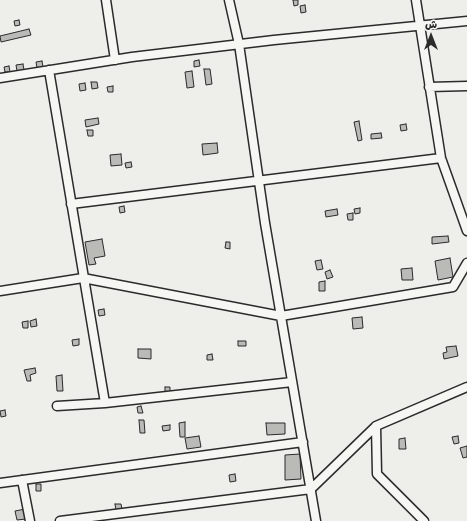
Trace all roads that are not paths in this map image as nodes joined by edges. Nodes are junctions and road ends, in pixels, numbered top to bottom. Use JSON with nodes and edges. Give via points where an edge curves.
{"nodes":[{"id":1,"x":106,"y":0,"type":"edge"},
{"id":2,"x":229,"y":0,"type":"edge"},
{"id":3,"x":416,"y":0,"type":"edge"},
{"id":4,"x":467,"y":21,"type":"edge"},
{"id":5,"x":419,"y":25,"type":"junction"},
{"id":6,"x":239,"y":44,"type":"junction"},
{"id":7,"x":115,"y":60,"type":"junction"},
{"id":8,"x":49,"y":70,"type":"junction"},
{"id":9,"x":0,"y":78,"type":"edge"},
{"id":10,"x":467,"y":86,"type":"edge"},
{"id":11,"x":429,"y":88,"type":"junction"},
{"id":12,"x":441,"y":158,"type":"junction"},
{"id":13,"x":259,"y":180,"type":"junction"},
{"id":14,"x":71,"y":204,"type":"junction"},
{"id":15,"x":467,"y":231,"type":"edge"},
{"id":16,"x":467,"y":263,"type":"edge"},
{"id":17,"x":83,"y":278,"type":"junction"},
{"id":18,"x":0,"y":291,"type":"edge"},
{"id":19,"x":281,"y":316,"type":"junction"},
{"id":20,"x":292,"y":382,"type":"junction"},
{"id":21,"x":467,"y":387,"type":"edge"},
{"id":22,"x":105,"y":403,"type":"junction"},
{"id":23,"x":57,"y":406,"type":"dead end"},
{"id":24,"x":376,"y":426,"type":"junction"},
{"id":25,"x":303,"y":442,"type":"junction"},
{"id":26,"x":22,"y":480,"type":"junction"},
{"id":27,"x":0,"y":483,"type":"edge"},
{"id":28,"x":311,"y":489,"type":"junction"},
{"id":29,"x":114,"y":518,"type":"edge"},
{"id":30,"x":30,"y":521,"type":"edge"},
{"id":31,"x":60,"y":521,"type":"edge"},
{"id":32,"x":316,"y":521,"type":"edge"},
{"id":33,"x":424,"y":521,"type":"edge"}],
"edges":[{"from":1,"to":7,"type":"street"},
{"from":2,"to":6,"type":"street"},
{"from":3,"to":5,"type":"street"},
{"from":4,"to":5,"type":"street"},
{"from":5,"to":6,"type":"street"},
{"from":5,"to":11,"type":"street"},
{"from":6,"to":7,"type":"street"},
{"from":6,"to":13,"type":"street"},
{"from":7,"to":8,"type":"street"},
{"from":8,"to":9,"type":"street"},
{"from":8,"to":14,"type":"street"},
{"from":10,"to":11,"type":"street"},
{"from":11,"to":12,"type":"street"},
{"from":12,"to":13,"type":"street"},
{"from":12,"to":15,"type":"street"},
{"from":13,"to":14,"type":"street"},
{"from":13,"to":19,"type":"street"},
{"from":14,"to":17,"type":"street"},
{"from":16,"to":19,"type":"street","via":[[453,287]]},
{"from":17,"to":18,"type":"street"},
{"from":17,"to":19,"type":"street"},
{"from":17,"to":22,"type":"street"},
{"from":19,"to":20,"type":"street"},
{"from":20,"to":22,"type":"street"},
{"from":20,"to":25,"type":"street"},
{"from":21,"to":24,"type":"street"},
{"from":22,"to":23,"type":"street"},
{"from":24,"to":28,"type":"street"},
{"from":24,"to":33,"type":"street","via":[[377,474]]},
{"from":25,"to":26,"type":"street"},
{"from":25,"to":28,"type":"street"},
{"from":26,"to":27,"type":"street"},
{"from":26,"to":30,"type":"street"},
{"from":28,"to":29,"type":"street"},
{"from":28,"to":32,"type":"street"},
{"from":29,"to":31,"type":"street"}]}
